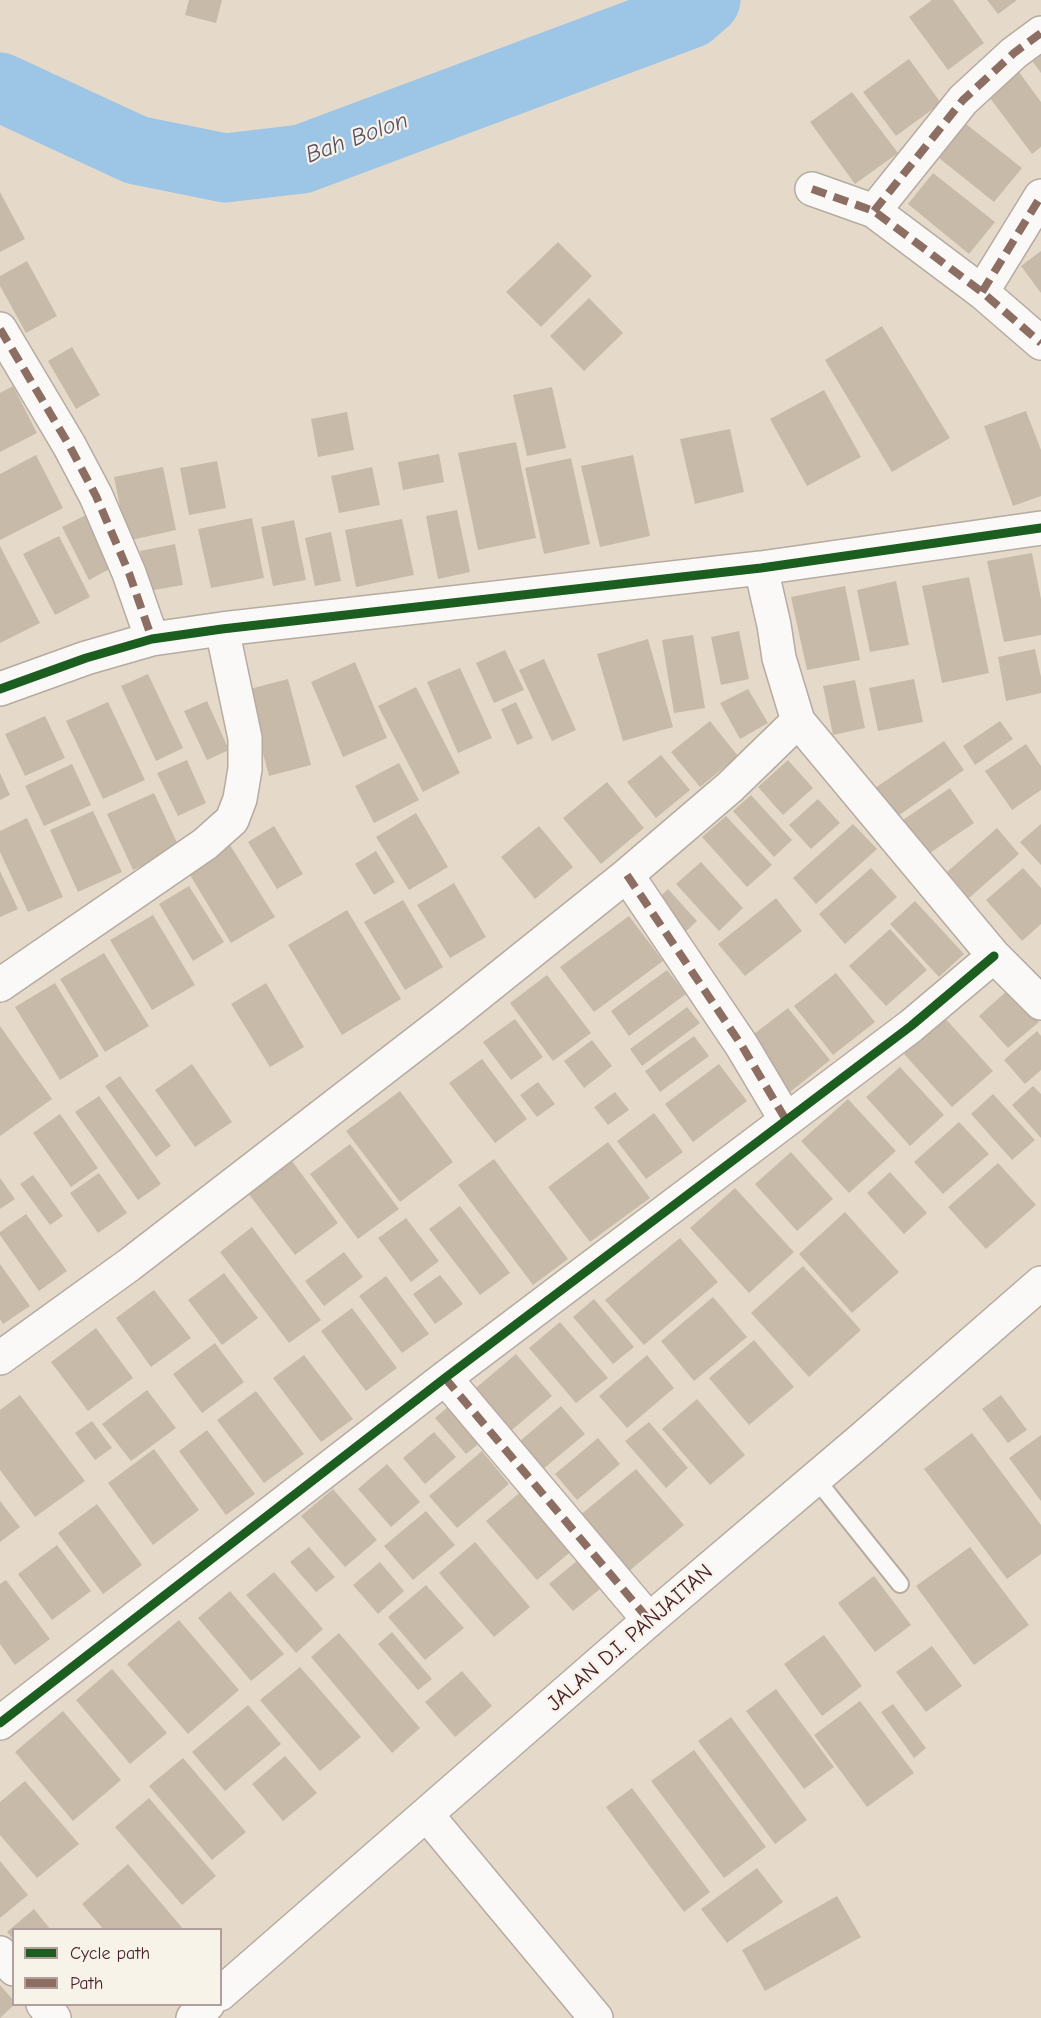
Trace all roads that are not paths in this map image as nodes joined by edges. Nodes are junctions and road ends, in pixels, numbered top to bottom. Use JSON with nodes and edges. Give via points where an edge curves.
{"nodes":[{"id":1,"x":1041,"y":33,"type":"edge"},
{"id":2,"x":812,"y":189,"type":"dead end"},
{"id":3,"x":1041,"y":196,"type":"edge"},
{"id":4,"x":874,"y":211,"type":"junction"},
{"id":5,"x":982,"y":292,"type":"junction"},
{"id":6,"x":0,"y":330,"type":"edge"},
{"id":7,"x":1041,"y":343,"type":"edge"},
{"id":8,"x":1041,"y":528,"type":"edge"},
{"id":9,"x":761,"y":568,"type":"junction"},
{"id":10,"x":222,"y":629,"type":"junction"},
{"id":11,"x":152,"y":639,"type":"junction"},
{"id":12,"x":0,"y":689,"type":"edge"},
{"id":13,"x":798,"y":721,"type":"junction"},
{"id":14,"x":627,"y":875,"type":"junction"},
{"id":15,"x":994,"y":956,"type":"junction"},
{"id":16,"x":0,"y":986,"type":"edge"},
{"id":17,"x":1041,"y":1003,"type":"edge"},
{"id":18,"x":786,"y":1120,"type":"junction"},
{"id":19,"x":1041,"y":1283,"type":"edge"},
{"id":20,"x":0,"y":1358,"type":"edge"},
{"id":21,"x":445,"y":1378,"type":"junction"},
{"id":22,"x":816,"y":1479,"type":"junction"},
{"id":23,"x":900,"y":1584,"type":"dead end"},
{"id":24,"x":649,"y":1620,"type":"junction"},
{"id":25,"x":0,"y":1723,"type":"edge"},
{"id":26,"x":427,"y":1815,"type":"junction"},
{"id":27,"x":0,"y":1953,"type":"edge"},
{"id":28,"x":12,"y":1967,"type":"edge"},
{"id":29,"x":222,"y":1992,"type":"edge"},
{"id":30,"x":45,"y":2006,"type":"edge"},
{"id":31,"x":206,"y":2006,"type":"edge"},
{"id":32,"x":54,"y":2018,"type":"edge"},
{"id":33,"x":192,"y":2018,"type":"edge"},
{"id":34,"x":596,"y":2018,"type":"edge"}],
"edges":[{"from":1,"to":4,"type":"street","via":[[963,100]]},
{"from":2,"to":4,"type":"street"},
{"from":3,"to":5,"type":"street"},
{"from":4,"to":5,"type":"street"},
{"from":5,"to":7,"type":"street"},
{"from":6,"to":11,"type":"street","via":[[96,496]]},
{"from":8,"to":9,"type":"street"},
{"from":9,"to":10,"type":"street"},
{"from":9,"to":13,"type":"street","via":[[779,658]]},
{"from":10,"to":11,"type":"street"},
{"from":10,"to":16,"type":"street","via":[[244,738],[240,799],[232,820],[205,844]]},
{"from":11,"to":12,"type":"street"},
{"from":13,"to":14,"type":"street","via":[[730,788]]},
{"from":13,"to":15,"type":"street"},
{"from":14,"to":18,"type":"street","via":[[742,1046]]},
{"from":14,"to":20,"type":"street","via":[[266,1161]]},
{"from":15,"to":17,"type":"street"},
{"from":15,"to":18,"type":"street","via":[[911,1026]]},
{"from":18,"to":21,"type":"street"},
{"from":19,"to":22,"type":"street","name":"JALAN D.I. PANJAITAN"},
{"from":21,"to":24,"type":"street"},
{"from":21,"to":25,"type":"street"},
{"from":22,"to":23,"type":"lane"},
{"from":22,"to":24,"type":"street","name":"JALAN D.I. PANJAITAN"},
{"from":24,"to":26,"type":"street","name":"JALAN D.I. PANJAITAN"},
{"from":26,"to":29,"type":"street","name":"JALAN D.I. PANJAITAN"},
{"from":26,"to":34,"type":"street"},
{"from":27,"to":28,"type":"street"},
{"from":30,"to":32,"type":"street"},
{"from":31,"to":33,"type":"street"}]}
